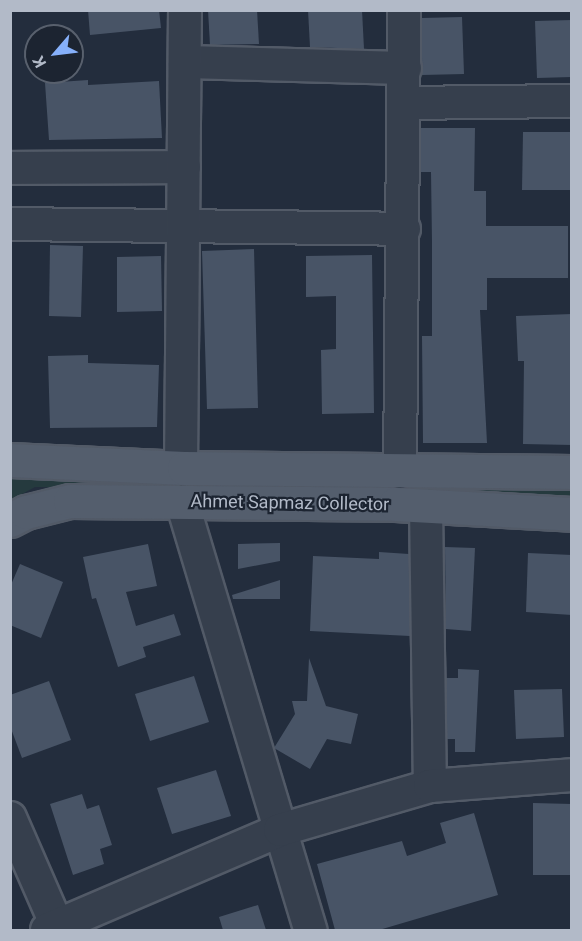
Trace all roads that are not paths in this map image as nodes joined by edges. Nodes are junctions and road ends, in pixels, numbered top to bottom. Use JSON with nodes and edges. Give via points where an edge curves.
{"nodes":[{"id":1,"x":185,"y":10,"type":"edge"},
{"id":2,"x":404,"y":10,"type":"edge"},
{"id":3,"x":185,"y":62,"type":"junction"},
{"id":4,"x":405,"y":68,"type":"junction"},
{"id":5,"x":572,"y":100,"type":"edge"},
{"id":6,"x":405,"y":103,"type":"junction"},
{"id":7,"x":184,"y":167,"type":"junction"},
{"id":8,"x":10,"y":168,"type":"edge"},
{"id":9,"x":10,"y":224,"type":"edge"},
{"id":10,"x":184,"y":225,"type":"junction"},
{"id":11,"x":404,"y":228,"type":"junction"},
{"id":12,"x":10,"y":460,"type":"edge"},
{"id":13,"x":181,"y":468,"type":"junction"},
{"id":14,"x":400,"y":472,"type":"junction"},
{"id":15,"x":572,"y":472,"type":"edge"},
{"id":16,"x":182,"y":502,"type":"junction"},
{"id":17,"x":426,"y":506,"type":"junction"},
{"id":18,"x":572,"y":514,"type":"edge"},
{"id":19,"x":10,"y":520,"type":"edge"},
{"id":20,"x":572,"y":775,"type":"edge"},
{"id":21,"x":430,"y":786,"type":"junction"},
{"id":22,"x":10,"y":818,"type":"edge"},
{"id":23,"x":280,"y":830,"type":"junction"},
{"id":24,"x":54,"y":929,"type":"edge"},
{"id":25,"x":310,"y":930,"type":"edge"}],
"edges":[{"from":1,"to":3,"type":"street"},
{"from":2,"to":4,"type":"street"},
{"from":3,"to":4,"type":"street"},
{"from":3,"to":7,"type":"street"},
{"from":4,"to":6,"type":"street"},
{"from":5,"to":6,"type":"street"},
{"from":6,"to":11,"type":"street"},
{"from":7,"to":8,"type":"street"},
{"from":7,"to":10,"type":"street"},
{"from":9,"to":10,"type":"street"},
{"from":10,"to":11,"type":"street"},
{"from":10,"to":13,"type":"street"},
{"from":11,"to":14,"type":"street"},
{"from":12,"to":13,"type":"main road","name":"Ahmet Sapmaz Collector"},
{"from":13,"to":14,"type":"main road","name":"Ahmet Sapmaz Collector"},
{"from":14,"to":15,"type":"main road","name":"Ahmet Sapmaz Collector"},
{"from":16,"to":17,"type":"main road","name":"Ahmet Sapmaz Collector"},
{"from":16,"to":19,"type":"main road","name":"Ahmet Sapmaz Collector","via":[[69,501]]},
{"from":16,"to":23,"type":"street"},
{"from":17,"to":18,"type":"main road","name":"Ahmet Sapmaz Collector"},
{"from":17,"to":21,"type":"street"},
{"from":20,"to":21,"type":"street"},
{"from":21,"to":23,"type":"street"},
{"from":22,"to":24,"type":"street"},
{"from":23,"to":24,"type":"street"},
{"from":23,"to":25,"type":"street"}]}
